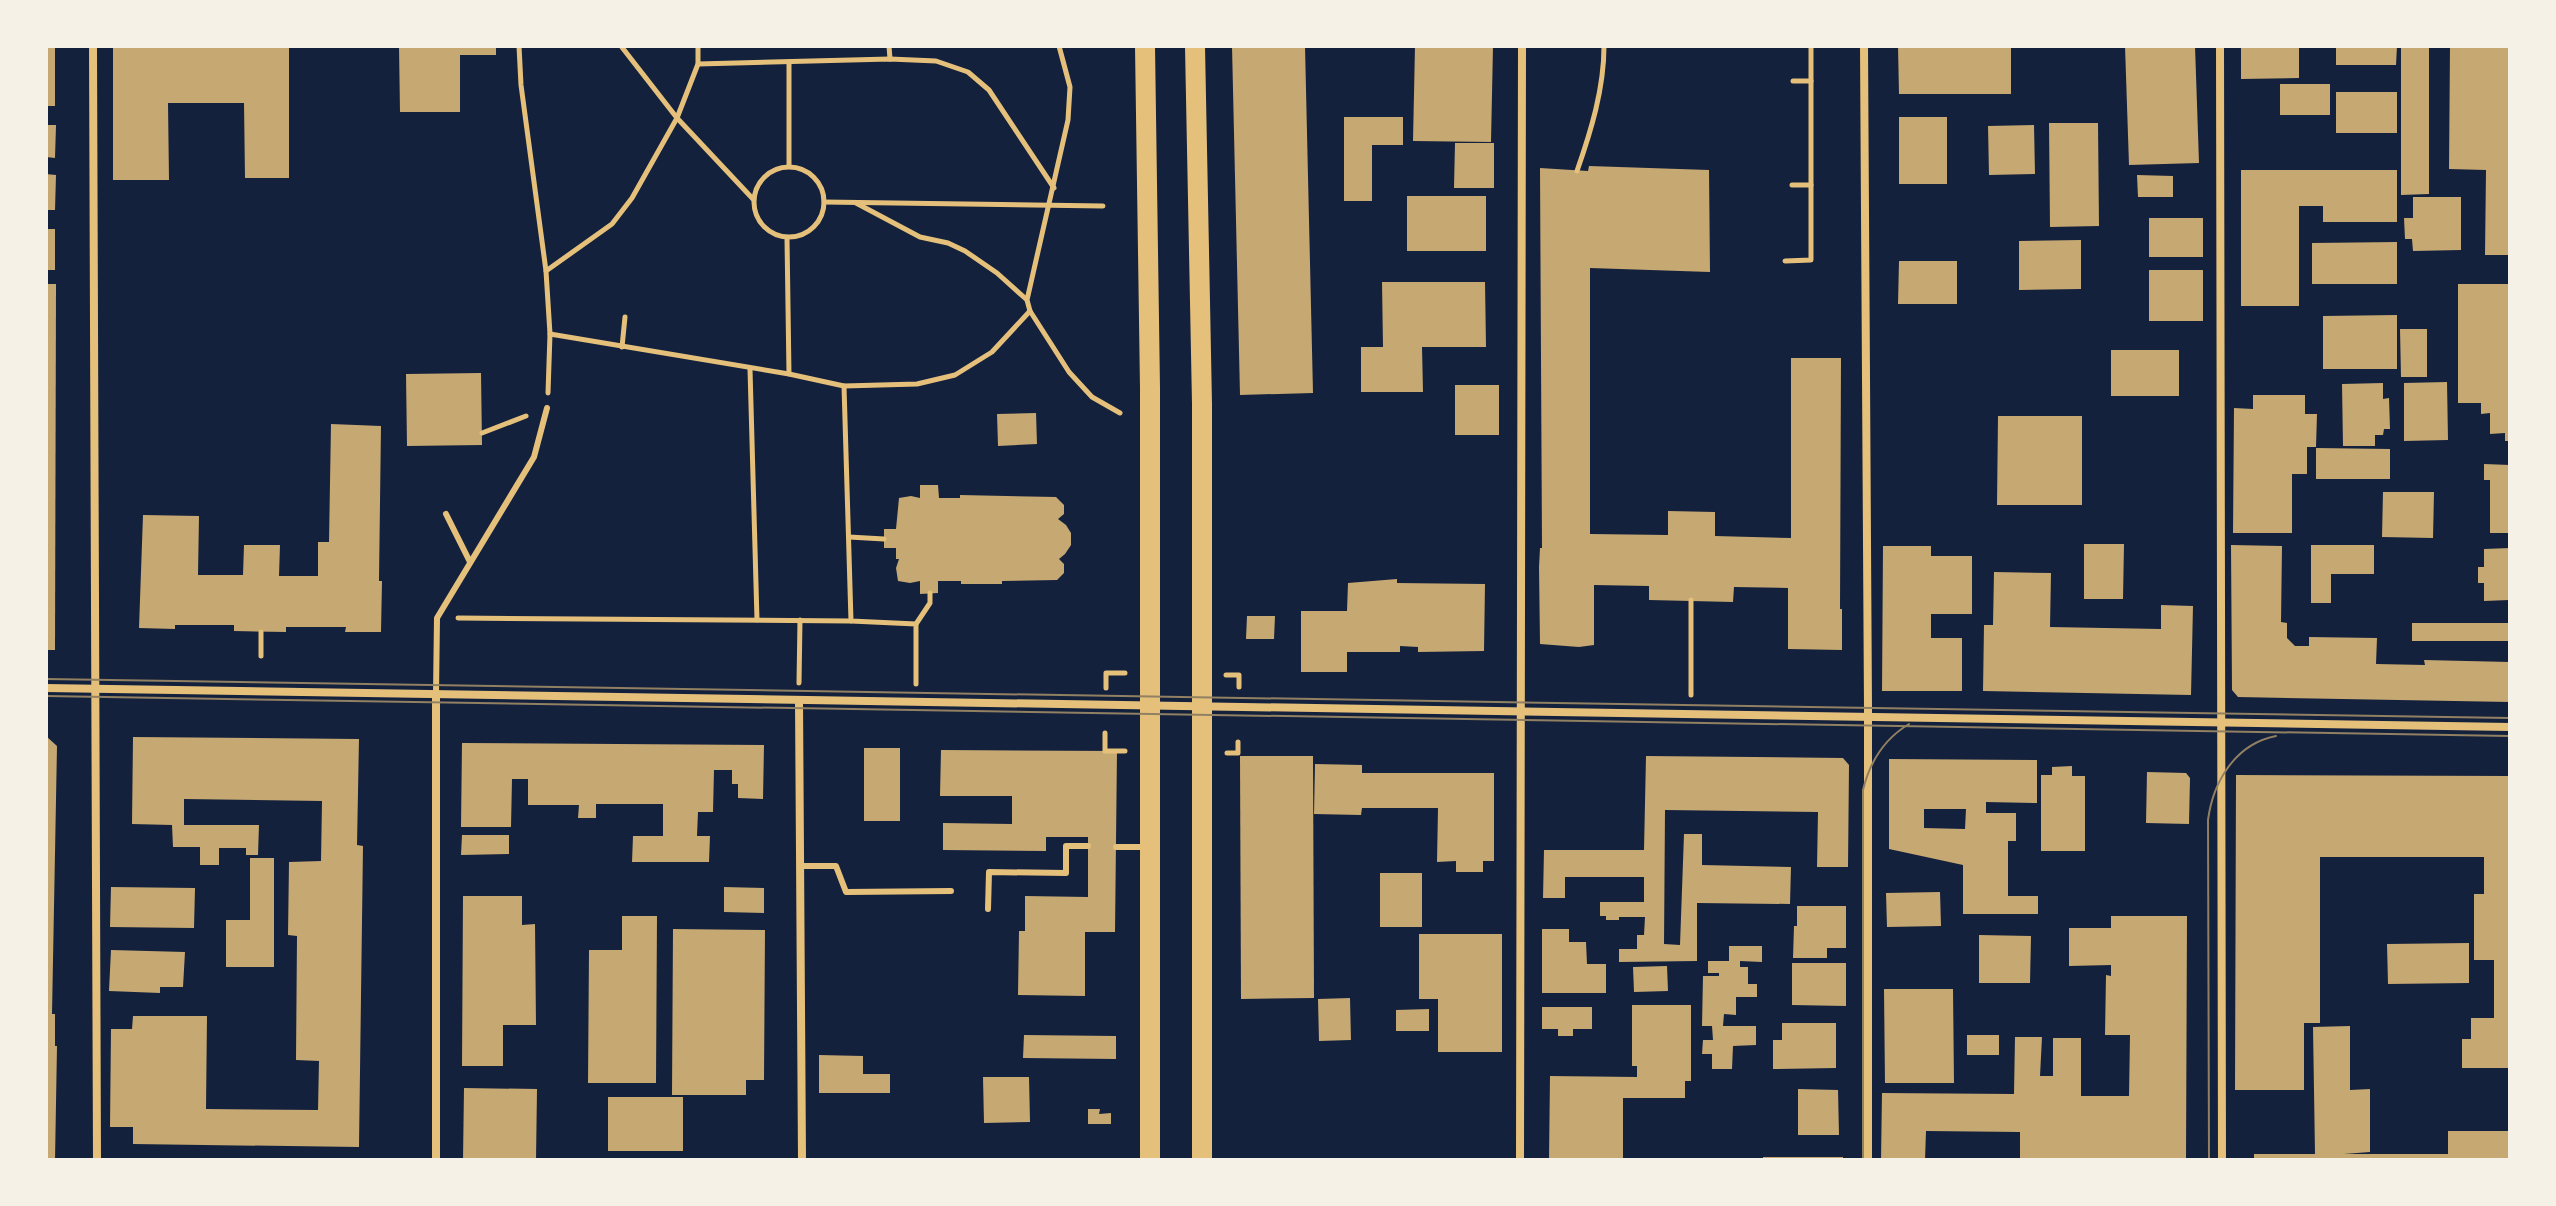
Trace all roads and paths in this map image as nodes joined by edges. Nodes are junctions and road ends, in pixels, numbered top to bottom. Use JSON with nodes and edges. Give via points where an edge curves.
{"nodes":[{"id":1,"x":93,"y":46,"type":"edge"},
{"id":2,"x":519,"y":46,"type":"edge"},
{"id":3,"x":621,"y":46,"type":"edge"},
{"id":4,"x":698,"y":46,"type":"edge"},
{"id":5,"x":889,"y":46,"type":"edge"},
{"id":6,"x":1059,"y":46,"type":"edge"},
{"id":7,"x":1145,"y":46,"type":"edge"},
{"id":8,"x":1195,"y":46,"type":"edge"},
{"id":9,"x":1522,"y":46,"type":"edge"},
{"id":10,"x":1604,"y":46,"type":"edge"},
{"id":11,"x":1811,"y":46,"type":"edge"},
{"id":12,"x":1864,"y":46,"type":"edge"},
{"id":13,"x":2220,"y":46,"type":"edge"},
{"id":14,"x":890,"y":59,"type":"junction"},
{"id":15,"x":789,"y":62,"type":"junction"},
{"id":16,"x":698,"y":64,"type":"junction"},
{"id":17,"x":1793,"y":81,"type":"dead end"},
{"id":18,"x":1811,"y":81,"type":"junction"},
{"id":19,"x":677,"y":118,"type":"junction"},
{"id":20,"x":789,"y":166,"type":"junction"},
{"id":21,"x":1577,"y":171,"type":"dead end"},
{"id":22,"x":1792,"y":185,"type":"dead end"},
{"id":23,"x":1811,"y":185,"type":"junction"},
{"id":24,"x":1054,"y":188,"type":"junction"},
{"id":25,"x":753,"y":199,"type":"junction"},
{"id":26,"x":824,"y":202,"type":"junction"},
{"id":27,"x":855,"y":202,"type":"junction"},
{"id":28,"x":1048,"y":206,"type":"junction"},
{"id":29,"x":1103,"y":206,"type":"dead end"},
{"id":30,"x":787,"y":238,"type":"junction"},
{"id":31,"x":1785,"y":261,"type":"dead end"},
{"id":32,"x":546,"y":271,"type":"junction"},
{"id":33,"x":1027,"y":300,"type":"junction"},
{"id":34,"x":1030,"y":311,"type":"junction"},
{"id":35,"x":625,"y":317,"type":"dead end"},
{"id":36,"x":550,"y":334,"type":"junction"},
{"id":37,"x":622,"y":347,"type":"junction"},
{"id":38,"x":750,"y":369,"type":"junction"},
{"id":39,"x":789,"y":374,"type":"junction"},
{"id":40,"x":844,"y":386,"type":"junction"},
{"id":41,"x":547,"y":408,"type":"junction"},
{"id":42,"x":1120,"y":413,"type":"dead end"},
{"id":43,"x":482,"y":433,"type":"dead end"},
{"id":44,"x":446,"y":514,"type":"dead end"},
{"id":45,"x":849,"y":537,"type":"junction"},
{"id":46,"x":884,"y":539,"type":"dead end"},
{"id":47,"x":470,"y":562,"type":"junction"},
{"id":48,"x":930,"y":593,"type":"dead end"},
{"id":49,"x":1691,"y":600,"type":"dead end"},
{"id":50,"x":437,"y":618,"type":"junction"},
{"id":51,"x":757,"y":620,"type":"junction"},
{"id":52,"x":800,"y":620,"type":"junction"},
{"id":53,"x":851,"y":621,"type":"junction"},
{"id":54,"x":916,"y":624,"type":"junction"},
{"id":55,"x":261,"y":632,"type":"dead end"},
{"id":56,"x":261,"y":656,"type":"dead end"},
{"id":57,"x":1125,"y":673,"type":"dead end"},
{"id":58,"x":1226,"y":675,"type":"dead end"},
{"id":59,"x":1239,"y":687,"type":"dead end"},
{"id":60,"x":46,"y":688,"type":"edge"},
{"id":61,"x":96,"y":689,"type":"junction"},
{"id":62,"x":1106,"y":689,"type":"dead end"},
{"id":63,"x":436,"y":694,"type":"junction"},
{"id":64,"x":1691,"y":696,"type":"dead end"},
{"id":65,"x":799,"y":700,"type":"junction"},
{"id":66,"x":916,"y":702,"type":"junction"},
{"id":67,"x":1150,"y":706,"type":"junction"},
{"id":68,"x":1201,"y":706,"type":"junction"},
{"id":69,"x":1520,"y":711,"type":"junction"},
{"id":70,"x":1868,"y":717,"type":"junction"},
{"id":71,"x":2222,"y":723,"type":"junction"},
{"id":72,"x":2510,"y":727,"type":"edge"},
{"id":73,"x":1105,"y":733,"type":"dead end"},
{"id":74,"x":1238,"y":742,"type":"dead end"},
{"id":75,"x":1125,"y":751,"type":"dead end"},
{"id":76,"x":1226,"y":753,"type":"dead end"},
{"id":77,"x":1088,"y":846,"type":"dead end"},
{"id":78,"x":1116,"y":847,"type":"dead end"},
{"id":79,"x":1150,"y":847,"type":"junction"},
{"id":80,"x":800,"y":866,"type":"junction"},
{"id":81,"x":951,"y":891,"type":"dead end"},
{"id":82,"x":988,"y":909,"type":"dead end"},
{"id":83,"x":97,"y":1160,"type":"edge"},
{"id":84,"x":436,"y":1160,"type":"edge"},
{"id":85,"x":802,"y":1160,"type":"edge"},
{"id":86,"x":1150,"y":1160,"type":"edge"},
{"id":87,"x":1202,"y":1160,"type":"edge"},
{"id":88,"x":1520,"y":1160,"type":"edge"},
{"id":89,"x":1868,"y":1160,"type":"edge"},
{"id":90,"x":2222,"y":1160,"type":"edge"}],
"edges":[{"from":1,"to":61,"type":"street"},
{"from":2,"to":32,"type":"path"},
{"from":3,"to":19,"type":"path"},
{"from":4,"to":16,"type":"path"},
{"from":5,"to":14,"type":"path"},
{"from":6,"to":24,"type":"path","via":[[1070,87]]},
{"from":7,"to":67,"type":"main road"},
{"from":8,"to":68,"type":"main road"},
{"from":9,"to":69,"type":"street"},
{"from":10,"to":21,"type":"path","via":[[1598,102]]},
{"from":11,"to":18,"type":"path"},
{"from":12,"to":70,"type":"street"},
{"from":13,"to":71,"type":"street"},
{"from":14,"to":15,"type":"path"},
{"from":14,"to":24,"type":"path","via":[[936,61],[968,72],[989,90]]},
{"from":15,"to":16,"type":"path"},
{"from":15,"to":20,"type":"path"},
{"from":16,"to":19,"type":"path"},
{"from":17,"to":18,"type":"path"},
{"from":18,"to":23,"type":"path"},
{"from":19,"to":25,"type":"path"},
{"from":19,"to":32,"type":"path","via":[[612,224]]},
{"from":20,"to":25,"type":"path","via":[[764,176]]},
{"from":20,"to":26,"type":"path","via":[[814,176]]},
{"from":22,"to":23,"type":"path"},
{"from":23,"to":31,"type":"path","via":[[1811,260]]},
{"from":24,"to":28,"type":"path"},
{"from":25,"to":30,"type":"path","via":[[762,225]]},
{"from":26,"to":27,"type":"path"},
{"from":26,"to":30,"type":"path","via":[[813,228]]},
{"from":27,"to":28,"type":"path"},
{"from":27,"to":33,"type":"path","via":[[920,237],[965,251]]},
{"from":28,"to":29,"type":"path"},
{"from":28,"to":33,"type":"path"},
{"from":30,"to":39,"type":"path"},
{"from":32,"to":36,"type":"path"},
{"from":33,"to":34,"type":"path"},
{"from":34,"to":40,"type":"path","via":[[992,352],[955,375],[917,384]]},
{"from":34,"to":42,"type":"path","via":[[1069,372],[1092,397]]},
{"from":35,"to":37,"type":"path"},
{"from":36,"to":37,"type":"path"},
{"from":36,"to":41,"type":"path"},
{"from":37,"to":38,"type":"path"},
{"from":38,"to":39,"type":"path"},
{"from":38,"to":51,"type":"path"},
{"from":39,"to":40,"type":"path"},
{"from":40,"to":45,"type":"path"},
{"from":41,"to":43,"type":"path"},
{"from":41,"to":47,"type":"lane","via":[[534,457]]},
{"from":44,"to":47,"type":"lane"},
{"from":45,"to":46,"type":"path"},
{"from":45,"to":53,"type":"path"},
{"from":47,"to":50,"type":"lane"},
{"from":48,"to":54,"type":"path","via":[[930,603]]},
{"from":49,"to":64,"type":"path"},
{"from":50,"to":51,"type":"path"},
{"from":50,"to":63,"type":"lane"},
{"from":51,"to":52,"type":"path"},
{"from":52,"to":53,"type":"path"},
{"from":52,"to":65,"type":"path"},
{"from":53,"to":54,"type":"path"},
{"from":54,"to":66,"type":"path"},
{"from":55,"to":56,"type":"path"},
{"from":57,"to":62,"type":"path","via":[[1106,673]]},
{"from":58,"to":59,"type":"path","via":[[1239,675]]},
{"from":60,"to":61,"type":"street"},
{"from":61,"to":63,"type":"street"},
{"from":61,"to":83,"type":"street"},
{"from":63,"to":65,"type":"street"},
{"from":63,"to":84,"type":"street"},
{"from":65,"to":66,"type":"street"},
{"from":65,"to":80,"type":"street"},
{"from":66,"to":67,"type":"street"},
{"from":67,"to":68,"type":"street"},
{"from":67,"to":79,"type":"main road"},
{"from":68,"to":69,"type":"street"},
{"from":68,"to":87,"type":"main road"},
{"from":69,"to":70,"type":"street"},
{"from":69,"to":88,"type":"street"},
{"from":70,"to":71,"type":"street"},
{"from":70,"to":89,"type":"street"},
{"from":71,"to":72,"type":"street"},
{"from":71,"to":90,"type":"street"},
{"from":73,"to":75,"type":"path","via":[[1105,751]]},
{"from":74,"to":76,"type":"path","via":[[1238,753]]},
{"from":77,"to":82,"type":"lane","via":[[1066,846],[1066,873],[989,872]]},
{"from":78,"to":79,"type":"lane"},
{"from":79,"to":86,"type":"main road"},
{"from":80,"to":81,"type":"lane","via":[[836,866],[846,892]]},
{"from":80,"to":85,"type":"street"}]}
